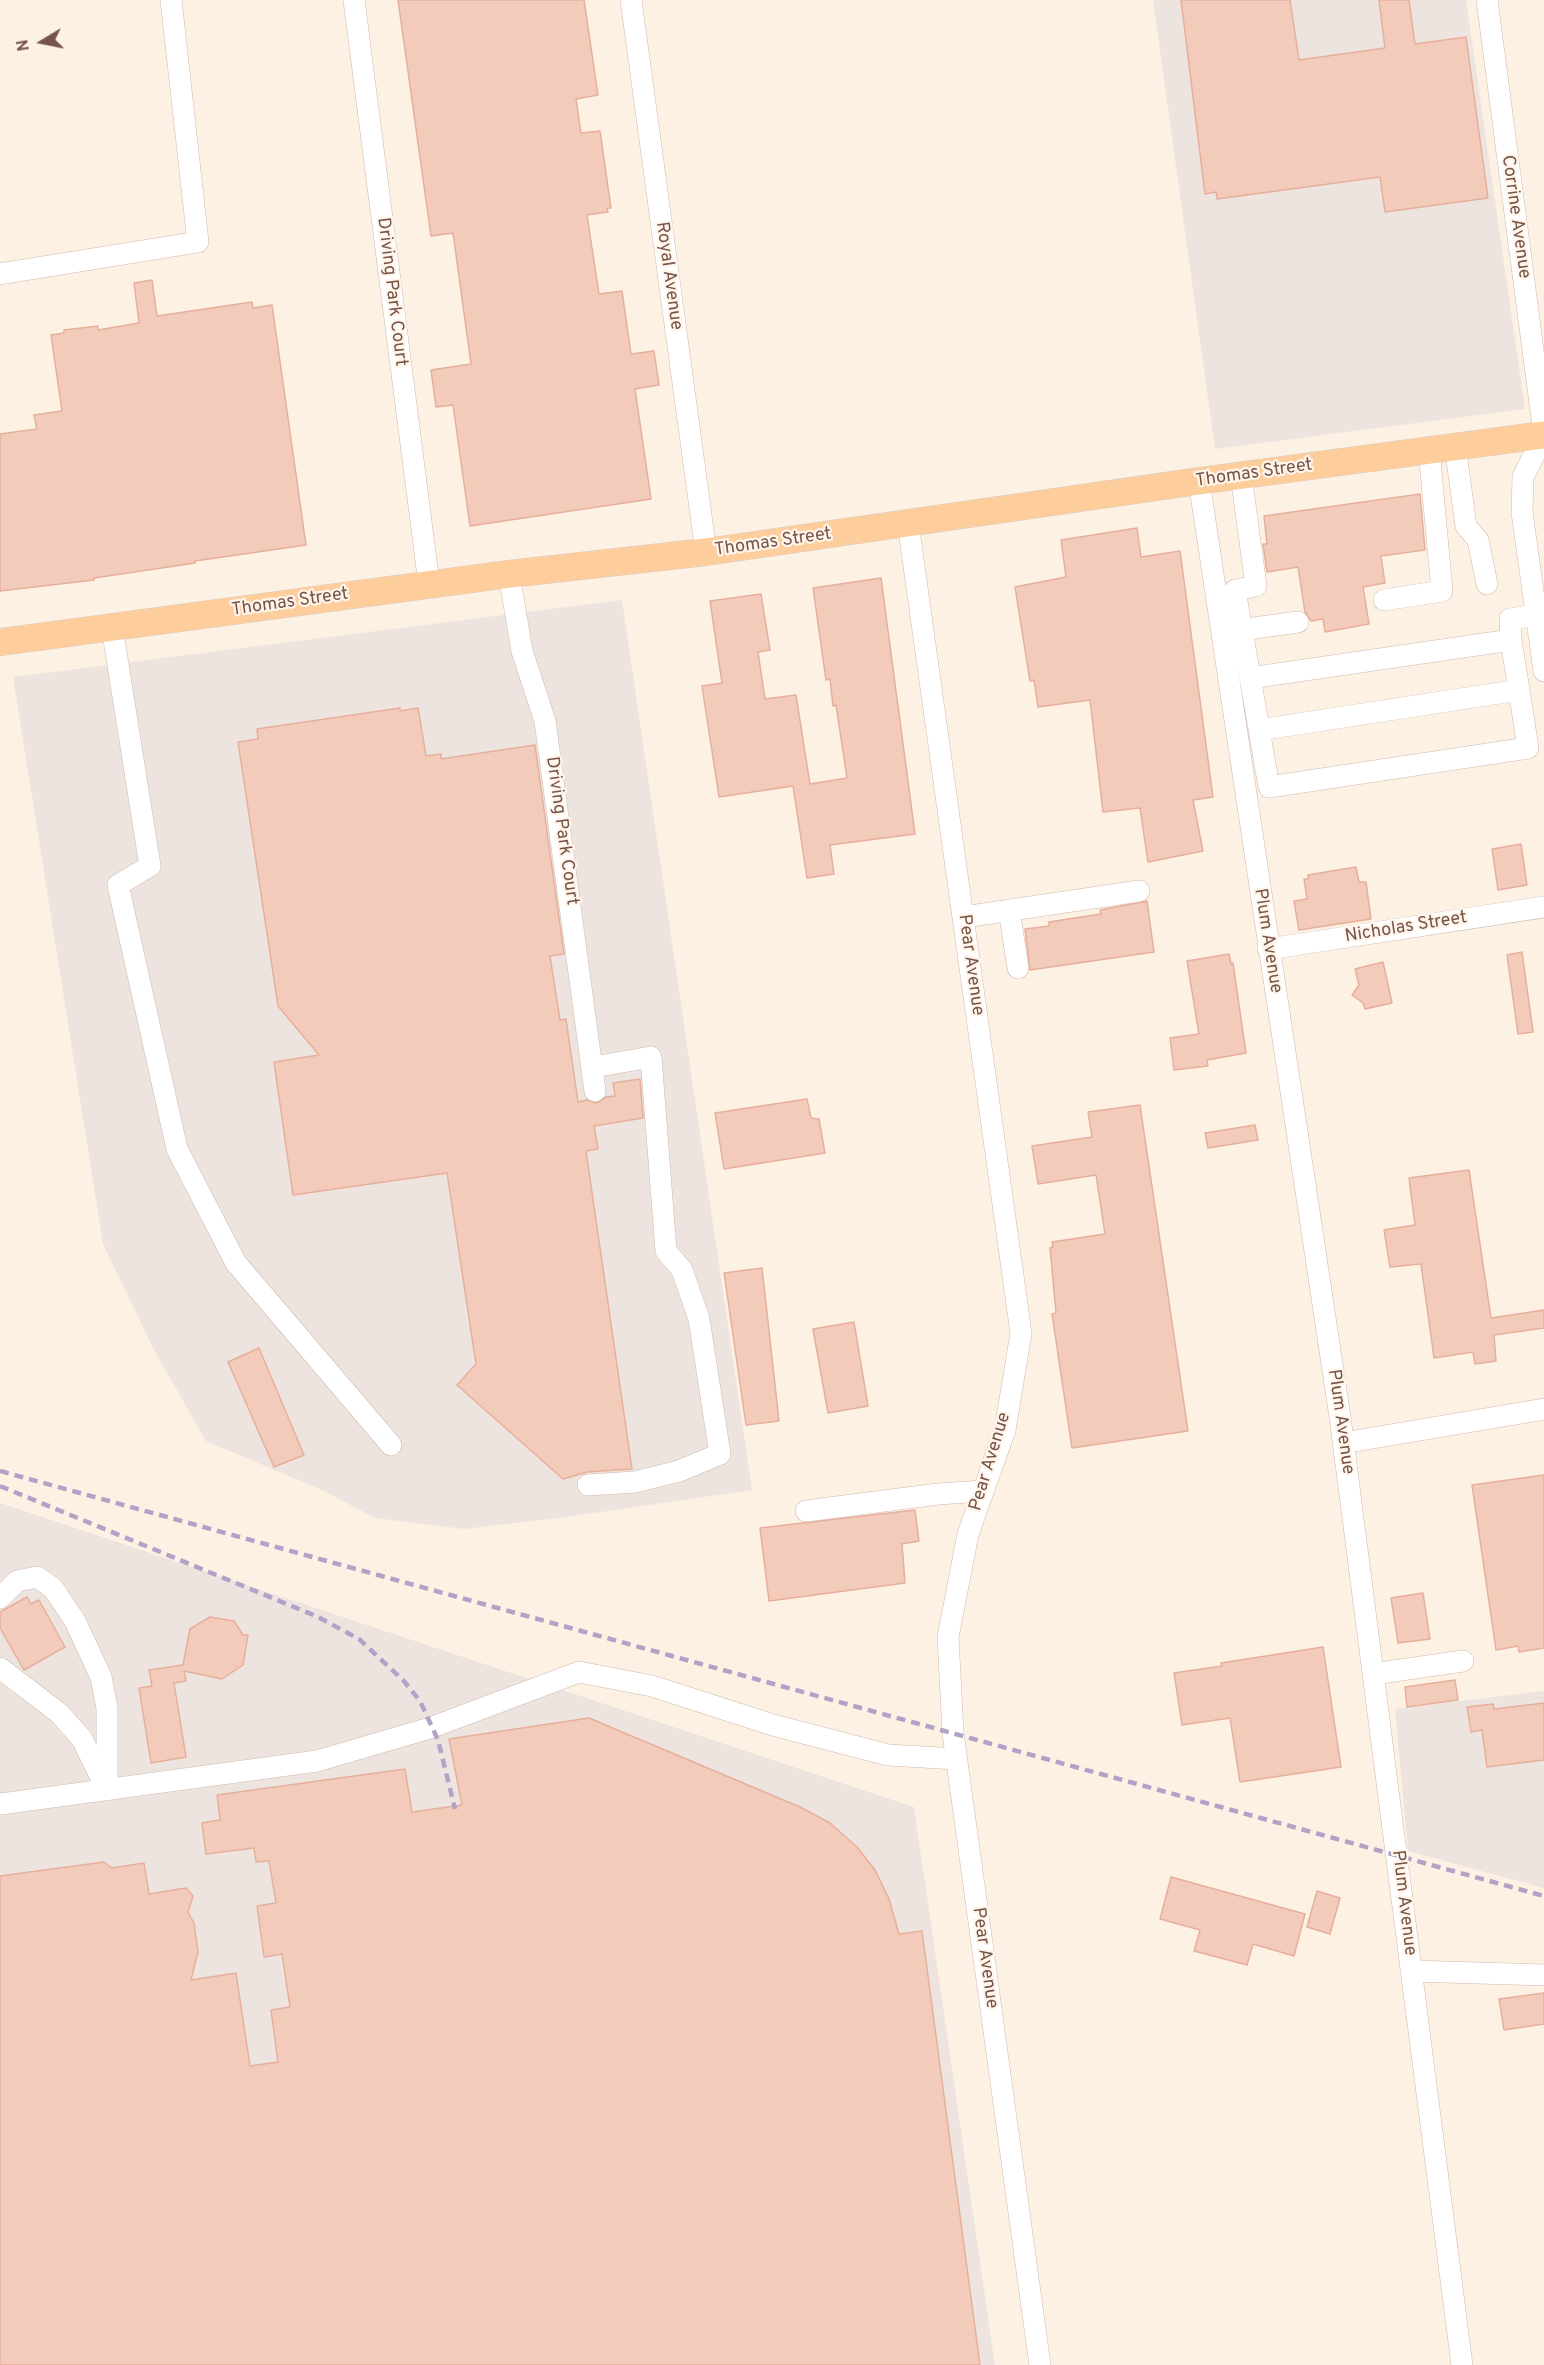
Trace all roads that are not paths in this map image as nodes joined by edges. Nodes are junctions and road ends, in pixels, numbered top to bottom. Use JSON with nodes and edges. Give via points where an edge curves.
{"nodes":[{"id":1,"x":171,"y":0,"type":"edge"},
{"id":2,"x":354,"y":0,"type":"edge"},
{"id":3,"x":631,"y":0,"type":"edge"},
{"id":4,"x":1487,"y":0,"type":"edge"},
{"id":5,"x":0,"y":274,"type":"edge"},
{"id":6,"x":1544,"y":434,"type":"edge"},
{"id":7,"x":1455,"y":447,"type":"junction"},
{"id":8,"x":1429,"y":450,"type":"junction"},
{"id":9,"x":1241,"y":475,"type":"junction"},
{"id":10,"x":1198,"y":481,"type":"junction"},
{"id":11,"x":908,"y":523,"type":"junction"},
{"id":12,"x":706,"y":552,"type":"junction"},
{"id":13,"x":509,"y":574,"type":"junction"},
{"id":14,"x":1487,"y":584,"type":"dead end"},
{"id":15,"x":429,"y":585,"type":"junction"},
{"id":16,"x":1384,"y":600,"type":"dead end"},
{"id":17,"x":1536,"y":615,"type":"junction"},
{"id":18,"x":1298,"y":622,"type":"dead end"},
{"id":19,"x":112,"y":627,"type":"junction"},
{"id":20,"x":1510,"y":629,"type":"junction"},
{"id":21,"x":1243,"y":633,"type":"junction"},
{"id":22,"x":1222,"y":638,"type":"junction"},
{"id":23,"x":0,"y":642,"type":"edge"},
{"id":24,"x":1544,"y":671,"type":"edge"},
{"id":25,"x":1250,"y":678,"type":"junction"},
{"id":26,"x":1519,"y":690,"type":"junction"},
{"id":27,"x":1259,"y":730,"type":"junction"},
{"id":28,"x":1139,"y":891,"type":"dead end"},
{"id":29,"x":1544,"y":907,"type":"edge"},
{"id":30,"x":1010,"y":910,"type":"junction"},
{"id":31,"x":964,"y":917,"type":"junction"},
{"id":32,"x":1268,"y":949,"type":"junction"},
{"id":33,"x":1018,"y":968,"type":"dead end"},
{"id":34,"x":593,"y":1067,"type":"junction"},
{"id":35,"x":595,"y":1091,"type":"dead end"},
{"id":36,"x":1544,"y":1409,"type":"edge"},
{"id":37,"x":1343,"y":1443,"type":"junction"},
{"id":38,"x":391,"y":1445,"type":"dead end"},
{"id":39,"x":588,"y":1485,"type":"dead end"},
{"id":40,"x":983,"y":1491,"type":"junction"},
{"id":41,"x":806,"y":1511,"type":"dead end"},
{"id":42,"x":0,"y":1598,"type":"edge"},
{"id":43,"x":1463,"y":1661,"type":"dead end"},
{"id":44,"x":0,"y":1668,"type":"edge"},
{"id":45,"x":1374,"y":1674,"type":"junction"},
{"id":46,"x":957,"y":1759,"type":"junction"},
{"id":47,"x":106,"y":1790,"type":"junction"},
{"id":48,"x":0,"y":1804,"type":"edge"},
{"id":49,"x":1412,"y":1971,"type":"junction"},
{"id":50,"x":1544,"y":1975,"type":"edge"},
{"id":51,"x":1040,"y":2365,"type":"edge"},
{"id":52,"x":1462,"y":2365,"type":"edge"}],
"edges":[{"from":1,"to":5,"type":"street","via":[[198,242]]},
{"from":2,"to":15,"type":"street","name":"Driving Park Court"},
{"from":3,"to":12,"type":"street","name":"Royal Avenue"},
{"from":4,"to":6,"type":"street","name":"Corrine Avenue"},
{"from":6,"to":7,"type":"main road","name":"Thomas Street"},
{"from":6,"to":17,"type":"street","via":[[1523,477],[1522,512]]},
{"from":7,"to":8,"type":"main road","name":"Thomas Street"},
{"from":7,"to":14,"type":"street","via":[[1466,526],[1478,540]]},
{"from":8,"to":9,"type":"main road","name":"Thomas Street"},
{"from":8,"to":16,"type":"street","via":[[1443,591]]},
{"from":9,"to":10,"type":"main road","name":"Thomas Street"},
{"from":9,"to":21,"type":"street","via":[[1256,586],[1235,590]]},
{"from":10,"to":11,"type":"main road","name":"Thomas Street"},
{"from":10,"to":22,"type":"street","name":"Plum Avenue"},
{"from":11,"to":12,"type":"main road","name":"Thomas Street"},
{"from":11,"to":31,"type":"street","name":"Pear Avenue"},
{"from":12,"to":13,"type":"main road","name":"Thomas Street"},
{"from":13,"to":15,"type":"main road","name":"Thomas Street"},
{"from":13,"to":34,"type":"street","name":"Driving Park Court","via":[[522,651],[545,721]]},
{"from":15,"to":19,"type":"main road","name":"Thomas Street"},
{"from":17,"to":20,"type":"street"},
{"from":17,"to":24,"type":"street"},
{"from":18,"to":21,"type":"street"},
{"from":19,"to":23,"type":"main road","name":"Thomas Street"},
{"from":19,"to":38,"type":"street","via":[[150,866],[118,885],[177,1149],[236,1263]]},
{"from":20,"to":25,"type":"street"},
{"from":20,"to":26,"type":"street"},
{"from":21,"to":22,"type":"street"},
{"from":21,"to":25,"type":"street"},
{"from":22,"to":32,"type":"street","name":"Plum Avenue"},
{"from":25,"to":27,"type":"street"},
{"from":26,"to":27,"type":"street"},
{"from":26,"to":27,"type":"street","via":[[1528,748],[1269,787]]},
{"from":28,"to":30,"type":"street"},
{"from":29,"to":32,"type":"street","name":"Nicholas Street"},
{"from":30,"to":31,"type":"street"},
{"from":30,"to":33,"type":"street"},
{"from":31,"to":40,"type":"street","name":"Pear Avenue","via":[[1021,1334],[1005,1430]]},
{"from":32,"to":37,"type":"street","name":"Plum Avenue"},
{"from":34,"to":35,"type":"street","name":"Driving Park Court"},
{"from":34,"to":39,"type":"street","via":[[651,1057],[666,1251],[682,1270],[699,1319],[720,1454],[679,1472]]},
{"from":36,"to":37,"type":"street"},
{"from":37,"to":45,"type":"street","name":"Plum Avenue"},
{"from":40,"to":41,"type":"street"},
{"from":40,"to":46,"type":"street","name":"Pear Avenue","via":[[968,1534],[948,1637]]},
{"from":42,"to":47,"type":"street","via":[[17,1581],[37,1577],[53,1588],[75,1620],[101,1677],[107,1708]]},
{"from":43,"to":45,"type":"street"},
{"from":44,"to":47,"type":"street","via":[[59,1713],[82,1739]]},
{"from":45,"to":49,"type":"street","name":"Plum Avenue"},
{"from":46,"to":47,"type":"street","via":[[888,1755],[773,1725],[652,1686],[579,1671],[430,1728],[317,1761]]},
{"from":46,"to":51,"type":"street","name":"Pear Avenue"},
{"from":47,"to":48,"type":"street"},
{"from":49,"to":50,"type":"street"},
{"from":49,"to":52,"type":"street","name":"Plum Avenue"}]}
